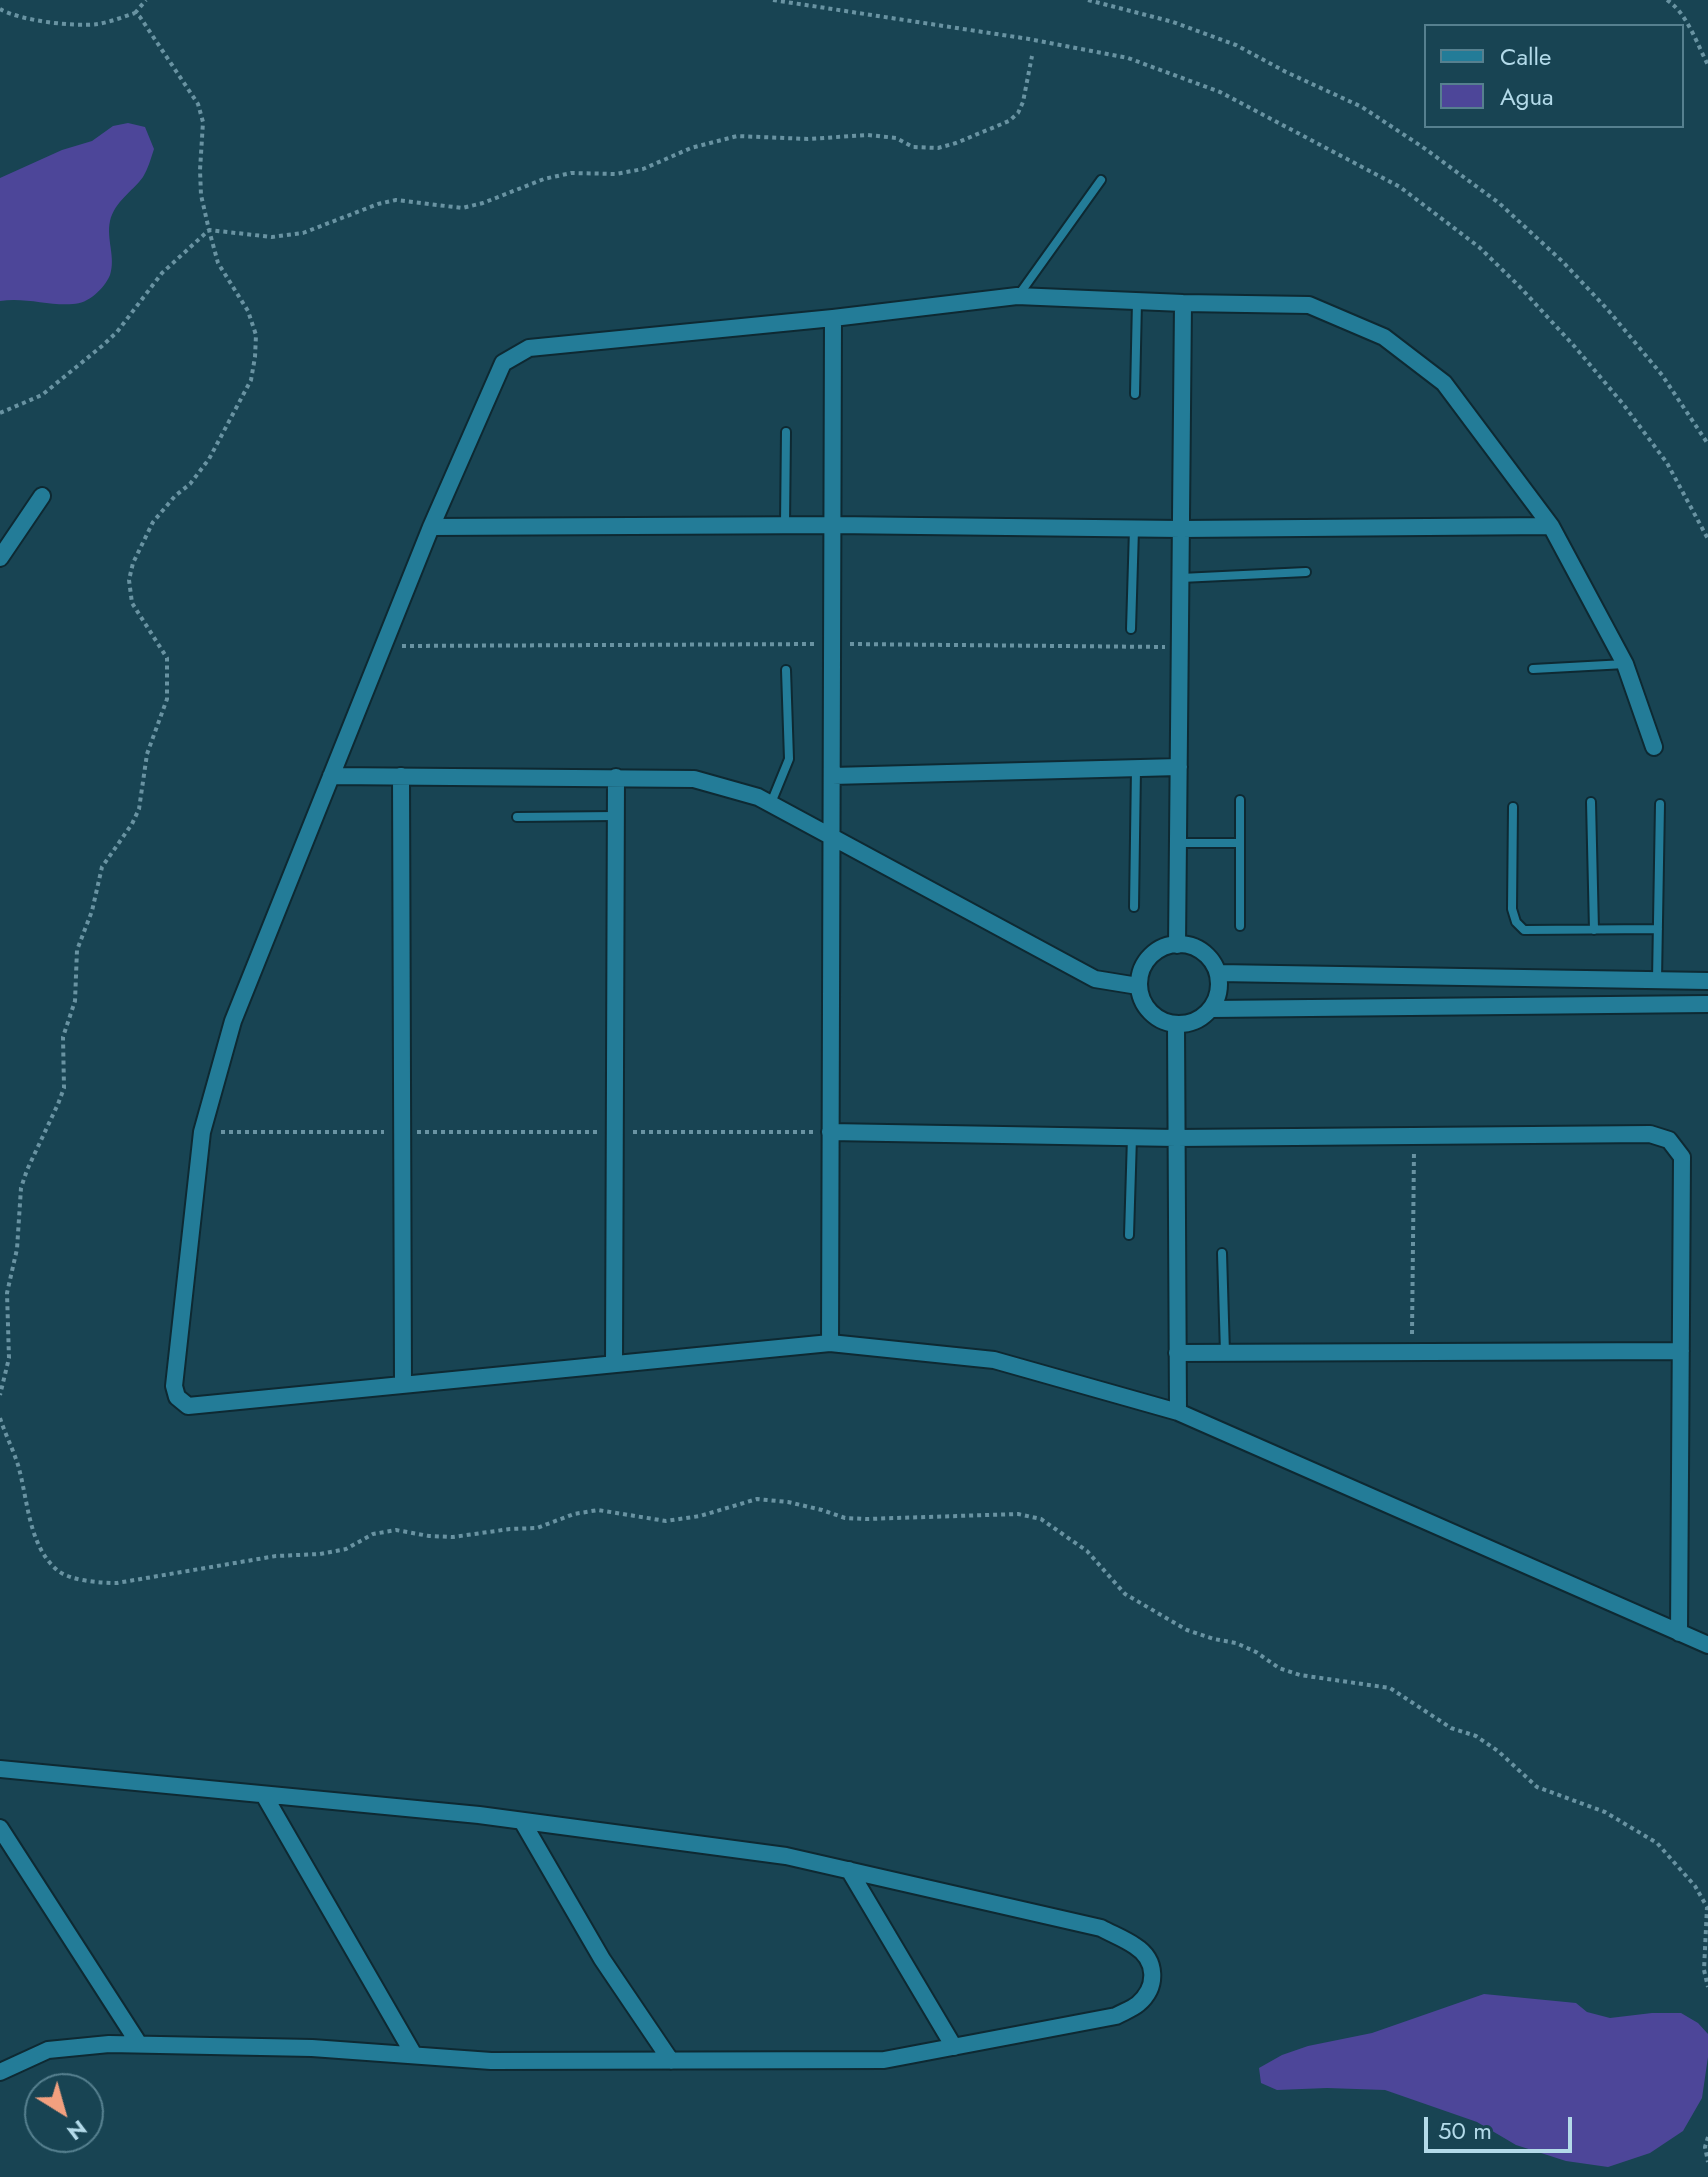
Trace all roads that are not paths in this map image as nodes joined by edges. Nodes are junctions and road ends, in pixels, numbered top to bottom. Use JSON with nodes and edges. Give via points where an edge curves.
{"nodes":[{"id":1,"x":1101,"y":180,"type":"dead end"},
{"id":2,"x":1017,"y":296,"type":"junction"},
{"id":3,"x":1137,"y":301,"type":"junction"},
{"id":4,"x":1183,"y":303,"type":"junction"},
{"id":5,"x":833,"y":318,"type":"junction"},
{"id":6,"x":1135,"y":394,"type":"dead end"},
{"id":7,"x":786,"y":432,"type":"dead end"},
{"id":8,"x":42,"y":496,"type":"dead end"},
{"id":9,"x":785,"y":525,"type":"junction"},
{"id":10,"x":833,"y":525,"type":"junction"},
{"id":11,"x":1551,"y":526,"type":"junction"},
{"id":12,"x":431,"y":527,"type":"junction"},
{"id":13,"x":1134,"y":528,"type":"junction"},
{"id":14,"x":1181,"y":529,"type":"junction"},
{"id":15,"x":0,"y":558,"type":"edge"},
{"id":16,"x":1306,"y":572,"type":"dead end"},
{"id":17,"x":1180,"y":578,"type":"junction"},
{"id":18,"x":1131,"y":629,"type":"dead end"},
{"id":19,"x":1625,"y":664,"type":"junction"},
{"id":20,"x":1533,"y":669,"type":"dead end"},
{"id":21,"x":786,"y":670,"type":"dead end"},
{"id":22,"x":1654,"y":747,"type":"dead end"},
{"id":23,"x":1179,"y":767,"type":"junction"},
{"id":24,"x":1136,"y":768,"type":"junction"},
{"id":25,"x":331,"y":776,"type":"junction"},
{"id":26,"x":401,"y":776,"type":"junction"},
{"id":27,"x":832,"y":776,"type":"junction"},
{"id":28,"x":616,"y":777,"type":"junction"},
{"id":29,"x":1240,"y":800,"type":"dead end"},
{"id":30,"x":1591,"y":802,"type":"dead end"},
{"id":31,"x":771,"y":804,"type":"junction"},
{"id":32,"x":1660,"y":804,"type":"dead end"},
{"id":33,"x":1513,"y":807,"type":"dead end"},
{"id":34,"x":616,"y":816,"type":"junction"},
{"id":35,"x":517,"y":817,"type":"dead end"},
{"id":36,"x":832,"y":837,"type":"junction"},
{"id":37,"x":1178,"y":843,"type":"junction"},
{"id":38,"x":1240,"y":843,"type":"junction"},
{"id":39,"x":1134,"y":907,"type":"dead end"},
{"id":40,"x":1240,"y":926,"type":"dead end"},
{"id":41,"x":1658,"y":929,"type":"junction"},
{"id":42,"x":1594,"y":930,"type":"junction"},
{"id":43,"x":1177,"y":945,"type":"junction"},
{"id":44,"x":1218,"y":973,"type":"junction"},
{"id":45,"x":1570,"y":979,"type":"junction"},
{"id":46,"x":1657,"y":980,"type":"junction"},
{"id":47,"x":1708,"y":981,"type":"edge"},
{"id":48,"x":1138,"y":986,"type":"junction"},
{"id":49,"x":1708,"y":1004,"type":"edge"},
{"id":50,"x":1570,"y":1006,"type":"junction"},
{"id":51,"x":1211,"y":1009,"type":"junction"},
{"id":52,"x":1176,"y":1025,"type":"junction"},
{"id":53,"x":830,"y":1132,"type":"junction"},
{"id":54,"x":1132,"y":1137,"type":"junction"},
{"id":55,"x":1176,"y":1138,"type":"junction"},
{"id":56,"x":1129,"y":1235,"type":"dead end"},
{"id":57,"x":1222,"y":1253,"type":"dead end"},
{"id":58,"x":830,"y":1343,"type":"junction"},
{"id":59,"x":1681,"y":1351,"type":"junction"},
{"id":60,"x":1177,"y":1353,"type":"junction"},
{"id":61,"x":1225,"y":1353,"type":"junction"},
{"id":62,"x":614,"y":1364,"type":"junction"},
{"id":63,"x":403,"y":1385,"type":"junction"},
{"id":64,"x":1178,"y":1412,"type":"junction"},
{"id":65,"x":1679,"y":1633,"type":"junction"},
{"id":66,"x":1708,"y":1645,"type":"edge"},
{"id":67,"x":0,"y":1769,"type":"edge"},
{"id":68,"x":264,"y":1795,"type":"junction"},
{"id":69,"x":522,"y":1821,"type":"junction"},
{"id":70,"x":0,"y":1828,"type":"edge"},
{"id":71,"x":849,"y":1870,"type":"junction"},
{"id":72,"x":139,"y":2044,"type":"junction"},
{"id":73,"x":954,"y":2047,"type":"junction"},
{"id":74,"x":414,"y":2055,"type":"junction"},
{"id":75,"x":671,"y":2061,"type":"junction"},
{"id":76,"x":0,"y":2072,"type":"edge"}],
"edges":[{"from":1,"to":2,"type":"lane"},
{"from":2,"to":3,"type":"street"},
{"from":2,"to":5,"type":"street"},
{"from":3,"to":4,"type":"street"},
{"from":3,"to":6,"type":"lane"},
{"from":4,"to":11,"type":"street","via":[[1309,305],[1384,337],[1444,383]]},
{"from":4,"to":14,"type":"street"},
{"from":5,"to":10,"type":"street"},
{"from":5,"to":12,"type":"street","via":[[529,348],[503,363]]},
{"from":7,"to":9,"type":"lane"},
{"from":8,"to":15,"type":"street"},
{"from":9,"to":10,"type":"street"},
{"from":9,"to":12,"type":"street"},
{"from":10,"to":13,"type":"street"},
{"from":10,"to":27,"type":"street"},
{"from":11,"to":14,"type":"street"},
{"from":11,"to":19,"type":"street"},
{"from":12,"to":25,"type":"street"},
{"from":13,"to":14,"type":"street"},
{"from":13,"to":18,"type":"lane"},
{"from":14,"to":17,"type":"street"},
{"from":16,"to":17,"type":"lane"},
{"from":17,"to":23,"type":"street"},
{"from":19,"to":20,"type":"lane"},
{"from":19,"to":22,"type":"street"},
{"from":21,"to":31,"type":"lane","via":[[789,759]]},
{"from":23,"to":24,"type":"street"},
{"from":23,"to":37,"type":"street"},
{"from":24,"to":27,"type":"street"},
{"from":24,"to":39,"type":"lane"},
{"from":25,"to":26,"type":"street"},
{"from":25,"to":63,"type":"street","via":[[233,1021],[202,1132],[174,1386],[188,1406]]},
{"from":26,"to":28,"type":"street"},
{"from":26,"to":63,"type":"street"},
{"from":27,"to":36,"type":"street"},
{"from":28,"to":31,"type":"street","via":[[694,779]]},
{"from":28,"to":34,"type":"street"},
{"from":29,"to":38,"type":"lane"},
{"from":30,"to":42,"type":"lane"},
{"from":31,"to":36,"type":"street"},
{"from":32,"to":41,"type":"lane"},
{"from":33,"to":42,"type":"lane","via":[[1516,922],[1524,930]]},
{"from":34,"to":35,"type":"lane"},
{"from":34,"to":62,"type":"street"},
{"from":36,"to":48,"type":"street","via":[[1095,979]]},
{"from":36,"to":53,"type":"street"},
{"from":37,"to":38,"type":"lane"},
{"from":37,"to":43,"type":"street"},
{"from":38,"to":40,"type":"lane"},
{"from":41,"to":42,"type":"lane"},
{"from":41,"to":46,"type":"lane"},
{"from":43,"to":44,"type":"street","via":[[1208,956]]},
{"from":43,"to":48,"type":"street","via":[[1154,952],[1142,967]]},
{"from":44,"to":45,"type":"street"},
{"from":44,"to":51,"type":"street","via":[[1219,992]]},
{"from":45,"to":46,"type":"street"},
{"from":45,"to":50,"type":"street"},
{"from":46,"to":47,"type":"street"},
{"from":48,"to":52,"type":"street","via":[[1144,1005],[1158,1019]]},
{"from":49,"to":50,"type":"street"},
{"from":50,"to":51,"type":"street"},
{"from":51,"to":52,"type":"street","via":[[1195,1021]]},
{"from":52,"to":55,"type":"street"},
{"from":53,"to":54,"type":"street"},
{"from":53,"to":58,"type":"street"},
{"from":54,"to":55,"type":"street"},
{"from":54,"to":56,"type":"lane"},
{"from":55,"to":59,"type":"street","via":[[1650,1134],[1669,1140],[1682,1157]]},
{"from":55,"to":60,"type":"street"},
{"from":57,"to":61,"type":"lane"},
{"from":58,"to":62,"type":"street"},
{"from":58,"to":64,"type":"street","via":[[994,1360]]},
{"from":59,"to":61,"type":"street"},
{"from":59,"to":65,"type":"street"},
{"from":60,"to":61,"type":"street"},
{"from":60,"to":64,"type":"street"},
{"from":62,"to":63,"type":"street"},
{"from":64,"to":65,"type":"street"},
{"from":65,"to":66,"type":"street"},
{"from":67,"to":68,"type":"street"},
{"from":68,"to":69,"type":"street"},
{"from":68,"to":74,"type":"street"},
{"from":69,"to":71,"type":"street","via":[[786,1856]]},
{"from":69,"to":75,"type":"street","via":[[602,1959]]},
{"from":70,"to":72,"type":"street"},
{"from":71,"to":73,"type":"street"},
{"from":71,"to":73,"type":"street","via":[[1101,1928],[1137,1947],[1153,1968],[1148,1993],[1116,2016]]},
{"from":72,"to":74,"type":"street"},
{"from":72,"to":76,"type":"street","via":[[48,2050]]},
{"from":73,"to":75,"type":"street","via":[[884,2060]]},
{"from":74,"to":75,"type":"street","via":[[491,2061]]}]}
